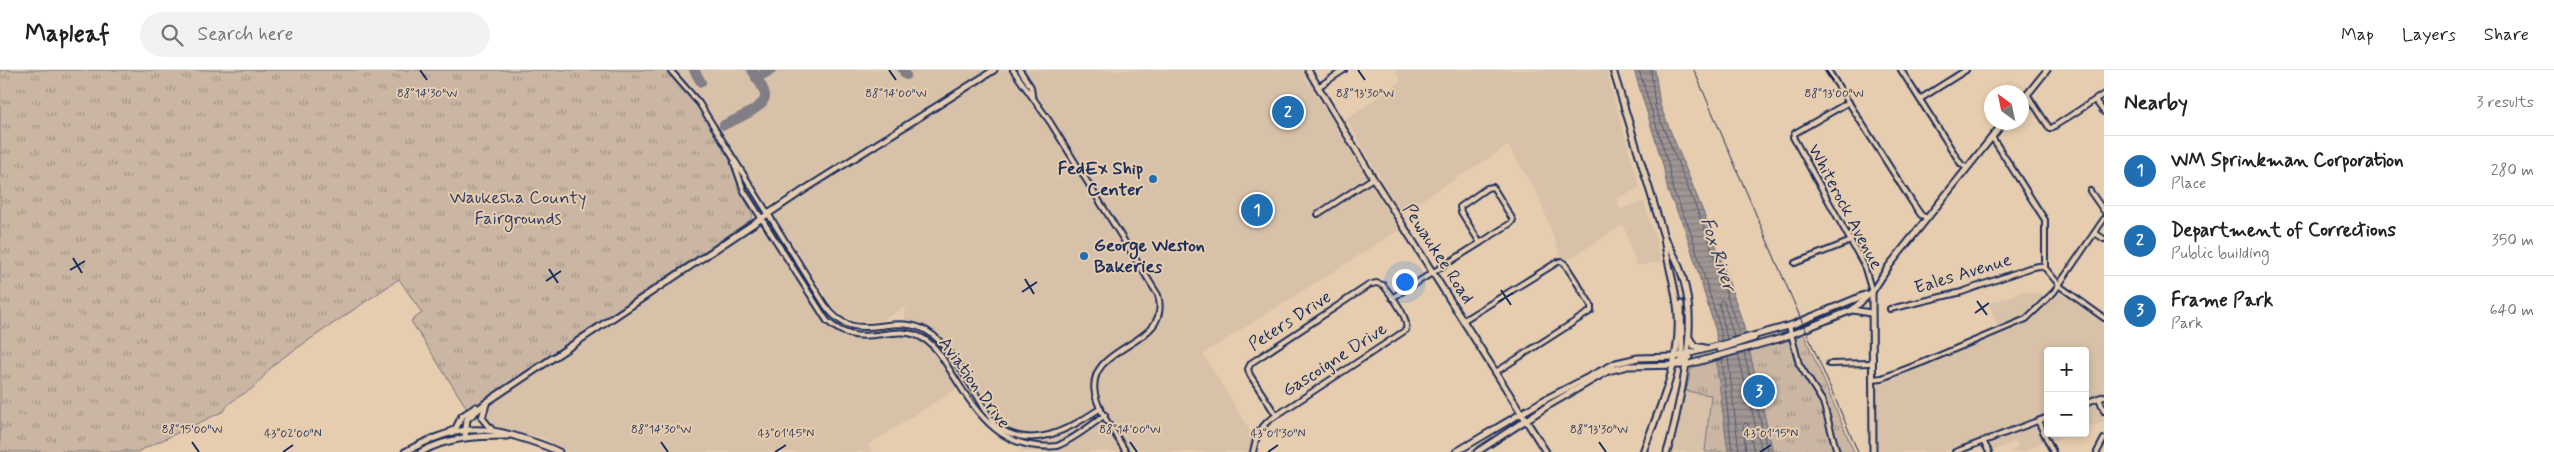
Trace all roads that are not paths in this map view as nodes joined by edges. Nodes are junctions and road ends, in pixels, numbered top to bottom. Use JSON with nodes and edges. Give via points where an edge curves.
{"nodes":[{"id":1,"x":670,"y":70,"type":"edge"},
{"id":2,"x":994,"y":70,"type":"edge"},
{"id":3,"x":1013,"y":70,"type":"edge"},
{"id":4,"x":1020,"y":70,"type":"edge"},
{"id":5,"x":1308,"y":70,"type":"edge"},
{"id":6,"x":1344,"y":70,"type":"edge"},
{"id":7,"x":1613,"y":70,"type":"edge"},
{"id":8,"x":1828,"y":70,"type":"edge"},
{"id":9,"x":1901,"y":70,"type":"edge"},
{"id":10,"x":1966,"y":70,"type":"edge"},
{"id":11,"x":2046,"y":70,"type":"edge"},
{"id":12,"x":1318,"y":87,"type":"junction"},
{"id":13,"x":2029,"y":91,"type":"edge"},
{"id":14,"x":2104,"y":94,"type":"edge"},
{"id":15,"x":1032,"y":95,"type":"junction"},
{"id":16,"x":2029,"y":97,"type":"edge"},
{"id":17,"x":1920,"y":99,"type":"junction"},
{"id":18,"x":2096,"y":100,"type":"junction"},
{"id":19,"x":1849,"y":102,"type":"junction"},
{"id":20,"x":2104,"y":112,"type":"edge"},
{"id":21,"x":1998,"y":130,"type":"edge"},
{"id":22,"x":1992,"y":137,"type":"junction"},
{"id":23,"x":731,"y":155,"type":"junction"},
{"id":24,"x":1967,"y":168,"type":"junction"},
{"id":25,"x":1373,"y":178,"type":"junction"},
{"id":26,"x":2090,"y":192,"type":"dead end"},
{"id":27,"x":2104,"y":211,"type":"edge"},
{"id":28,"x":768,"y":214,"type":"junction"},
{"id":29,"x":1318,"y":214,"type":"dead end"},
{"id":30,"x":1927,"y":218,"type":"junction"},
{"id":31,"x":761,"y":219,"type":"junction"},
{"id":32,"x":2104,"y":219,"type":"edge"},
{"id":33,"x":2095,"y":233,"type":"junction"},
{"id":34,"x":1664,"y":237,"type":"junction"},
{"id":35,"x":2104,"y":238,"type":"edge"},
{"id":36,"x":1851,"y":241,"type":"junction"},
{"id":37,"x":1480,"y":243,"type":"junction"},
{"id":38,"x":792,"y":253,"type":"junction"},
{"id":39,"x":785,"y":257,"type":"junction"},
{"id":40,"x":1795,"y":263,"type":"dead end"},
{"id":41,"x":2045,"y":268,"type":"junction"},
{"id":42,"x":1432,"y":273,"type":"junction"},
{"id":43,"x":2059,"y":286,"type":"junction"},
{"id":44,"x":1674,"y":288,"type":"junction"},
{"id":45,"x":1872,"y":292,"type":"junction"},
{"id":46,"x":1392,"y":298,"type":"junction"},
{"id":47,"x":1852,"y":310,"type":"junction"},
{"id":48,"x":1890,"y":310,"type":"dead end"},
{"id":49,"x":1824,"y":312,"type":"junction"},
{"id":50,"x":1870,"y":313,"type":"junction"},
{"id":51,"x":2104,"y":318,"type":"edge"},
{"id":52,"x":1464,"y":320,"type":"junction"},
{"id":53,"x":1827,"y":320,"type":"junction"},
{"id":54,"x":844,"y":323,"type":"junction"},
{"id":55,"x":897,"y":324,"type":"junction"},
{"id":56,"x":1789,"y":326,"type":"junction"},
{"id":57,"x":897,"y":332,"type":"junction"},
{"id":58,"x":845,"y":333,"type":"junction"},
{"id":59,"x":1792,"y":334,"type":"junction"},
{"id":60,"x":1690,"y":338,"type":"junction"},
{"id":61,"x":1749,"y":342,"type":"junction"},
{"id":62,"x":1712,"y":352,"type":"junction"},
{"id":63,"x":1685,"y":356,"type":"junction"},
{"id":64,"x":1675,"y":357,"type":"junction"},
{"id":65,"x":1871,"y":363,"type":"junction"},
{"id":66,"x":1829,"y":364,"type":"dead end"},
{"id":67,"x":956,"y":365,"type":"junction"},
{"id":68,"x":1686,"y":365,"type":"junction"},
{"id":69,"x":1672,"y":367,"type":"junction"},
{"id":70,"x":949,"y":370,"type":"junction"},
{"id":71,"x":1496,"y":372,"type":"junction"},
{"id":72,"x":1872,"y":379,"type":"junction"},
{"id":73,"x":969,"y":384,"type":"junction"},
{"id":74,"x":962,"y":389,"type":"junction"},
{"id":75,"x":2104,"y":396,"type":"edge"},
{"id":76,"x":2099,"y":398,"type":"junction"},
{"id":77,"x":487,"y":402,"type":"junction"},
{"id":78,"x":2089,"y":402,"type":"edge"},
{"id":79,"x":1101,"y":408,"type":"junction"},
{"id":80,"x":2104,"y":411,"type":"edge"},
{"id":81,"x":1522,"y":413,"type":"junction"},
{"id":82,"x":466,"y":414,"type":"junction"},
{"id":83,"x":1105,"y":415,"type":"junction"},
{"id":84,"x":1276,"y":415,"type":"junction"},
{"id":85,"x":2044,"y":419,"type":"edge"},
{"id":86,"x":1527,"y":420,"type":"junction"},
{"id":87,"x":2038,"y":421,"type":"junction"},
{"id":88,"x":1498,"y":429,"type":"junction"},
{"id":89,"x":464,"y":430,"type":"junction"},
{"id":90,"x":491,"y":430,"type":"junction"},
{"id":91,"x":1065,"y":432,"type":"junction"},
{"id":92,"x":449,"y":433,"type":"junction"},
{"id":93,"x":465,"y":436,"type":"junction"},
{"id":94,"x":513,"y":436,"type":"junction"},
{"id":95,"x":993,"y":436,"type":"dead end"},
{"id":96,"x":1502,"y":436,"type":"junction"},
{"id":97,"x":1070,"y":439,"type":"junction"},
{"id":98,"x":2104,"y":439,"type":"edge"},
{"id":99,"x":1021,"y":442,"type":"junction"},
{"id":100,"x":1983,"y":442,"type":"junction"},
{"id":101,"x":1018,"y":450,"type":"dead end"},
{"id":102,"x":405,"y":452,"type":"edge"},
{"id":103,"x":421,"y":452,"type":"edge"},
{"id":104,"x":559,"y":452,"type":"edge"},
{"id":105,"x":1034,"y":452,"type":"edge"},
{"id":106,"x":1126,"y":452,"type":"edge"},
{"id":107,"x":1253,"y":452,"type":"edge"},
{"id":108,"x":1457,"y":452,"type":"edge"},
{"id":109,"x":1477,"y":452,"type":"edge"},
{"id":110,"x":1546,"y":452,"type":"edge"},
{"id":111,"x":1643,"y":452,"type":"edge"},
{"id":112,"x":1667,"y":452,"type":"edge"},
{"id":113,"x":1837,"y":452,"type":"edge"},
{"id":114,"x":1873,"y":452,"type":"edge"},
{"id":115,"x":1955,"y":452,"type":"edge"},
{"id":116,"x":1990,"y":452,"type":"edge"},
{"id":117,"x":2053,"y":452,"type":"edge"},
{"id":118,"x":2097,"y":452,"type":"edge"}],
"edges":[{"from":1,"to":23,"type":"street","name":"Aviation Drive","via":[[699,103]]},
{"from":2,"to":28,"type":"main road"},
{"from":3,"to":15,"type":"street"},
{"from":4,"to":15,"type":"street","via":[[1031,87]]},
{"from":5,"to":12,"type":"main road","name":"Pewaukee Road"},
{"from":6,"to":12,"type":"street"},
{"from":7,"to":34,"type":"main road"},
{"from":8,"to":19,"type":"street"},
{"from":9,"to":17,"type":"street"},
{"from":10,"to":17,"type":"street"},
{"from":11,"to":13,"type":"main road"},
{"from":12,"to":25,"type":"main road","name":"Pewaukee Road"},
{"from":14,"to":18,"type":"street"},
{"from":15,"to":79,"type":"street","via":[[1156,289],[1160,301],[1160,314],[1152,329],[1108,359],[1099,370],[1095,389]]},
{"from":16,"to":18,"type":"street","via":[[2050,129]]},
{"from":17,"to":24,"type":"street","via":[[1961,164]]},
{"from":18,"to":20,"type":"street"},
{"from":19,"to":30,"type":"street","via":[[1921,215]]},
{"from":19,"to":36,"type":"street","name":"Whiterock Avenue","via":[[1793,136]]},
{"from":21,"to":22,"type":"main road"},
{"from":22,"to":24,"type":"main road"},
{"from":22,"to":41,"type":"street","via":[[2044,220]]},
{"from":23,"to":28,"type":"street","name":"Aviation Drive"},
{"from":23,"to":31,"type":"street","name":"Aviation Drive","via":[[742,186]]},
{"from":24,"to":30,"type":"main road"},
{"from":25,"to":29,"type":"street"},
{"from":25,"to":42,"type":"main road","name":"Pewaukee Road"},
{"from":26,"to":27,"type":"street"},
{"from":28,"to":31,"type":"main road"},
{"from":28,"to":38,"type":"street","name":"Aviation Drive"},
{"from":30,"to":45,"type":"main road"},
{"from":31,"to":39,"type":"street","name":"Aviation Drive"},
{"from":31,"to":77,"type":"main road"},
{"from":32,"to":33,"type":"street"},
{"from":33,"to":35,"type":"street"},
{"from":33,"to":43,"type":"street"},
{"from":34,"to":44,"type":"main road"},
{"from":34,"to":60,"type":"main road","via":[[1678,261],[1689,297]]},
{"from":36,"to":40,"type":"street"},
{"from":36,"to":45,"type":"street","name":"Whiterock Avenue","via":[[1864,265]]},
{"from":37,"to":37,"type":"street","name":"Gascoigne Drive","via":[[1460,207],[1493,187],[1513,220]]},
{"from":37,"to":42,"type":"street","name":"Gascoigne Drive"},
{"from":38,"to":39,"type":"street"},
{"from":38,"to":54,"type":"street","name":"Aviation Drive","via":[[828,309]]},
{"from":39,"to":58,"type":"street","name":"Aviation Drive","via":[[822,315]]},
{"from":41,"to":43,"type":"street"},
{"from":41,"to":48,"type":"street","name":"Eales Avenue","via":[[2029,268],[1962,292]]},
{"from":42,"to":46,"type":"street","name":"Gascoigne Drive"},
{"from":42,"to":52,"type":"main road","name":"Pewaukee Road"},
{"from":43,"to":51,"type":"street"},
{"from":43,"to":72,"type":"street","via":[[2019,323],[1882,378]]},
{"from":44,"to":63,"type":"main road","via":[[1680,299]]},
{"from":44,"to":64,"type":"main road","via":[[1678,317]]},
{"from":45,"to":47,"type":"main road"},
{"from":45,"to":49,"type":"main road"},
{"from":45,"to":50,"type":"main road"},
{"from":46,"to":84,"type":"street","name":"Gascoigne Drive","via":[[1406,321],[1403,333]]},
{"from":46,"to":84,"type":"street","name":"Peters Drive","via":[[1382,285],[1372,284],[1250,363],[1250,375]]},
{"from":47,"to":50,"type":"main road"},
{"from":47,"to":53,"type":"main road"},
{"from":49,"to":53,"type":"main road"},
{"from":49,"to":56,"type":"main road"},
{"from":50,"to":65,"type":"main road"},
{"from":52,"to":71,"type":"main road","name":"Pewaukee Road"},
{"from":52,"to":71,"type":"street","via":[[1561,261],[1565,264],[1592,310]]},
{"from":53,"to":59,"type":"main road"},
{"from":54,"to":55,"type":"street","name":"Aviation Drive","via":[[863,328]]},
{"from":54,"to":58,"type":"street"},
{"from":55,"to":57,"type":"street"},
{"from":55,"to":67,"type":"street","name":"Aviation Drive","via":[[917,326],[930,332]]},
{"from":56,"to":59,"type":"street"},
{"from":56,"to":61,"type":"main road","via":[[1766,332]]},
{"from":57,"to":58,"type":"street","name":"Aviation Drive","via":[[866,337]]},
{"from":57,"to":70,"type":"street","name":"Aviation Drive","via":[[925,340],[939,353]]},
{"from":59,"to":61,"type":"main road"},
{"from":59,"to":113,"type":"street","via":[[1798,364],[1823,402]]},
{"from":60,"to":62,"type":"main road","via":[[1694,346]]},
{"from":60,"to":63,"type":"main road"},
{"from":61,"to":62,"type":"main road"},
{"from":61,"to":62,"type":"main road"},
{"from":62,"to":63,"type":"main road"},
{"from":62,"to":68,"type":"main road"},
{"from":63,"to":64,"type":"main road"},
{"from":63,"to":68,"type":"main road"},
{"from":63,"to":69,"type":"main road"},
{"from":64,"to":69,"type":"main road"},
{"from":64,"to":81,"type":"main road","via":[[1638,358],[1616,363]]},
{"from":65,"to":66,"type":"street"},
{"from":65,"to":72,"type":"main road"},
{"from":67,"to":70,"type":"street"},
{"from":67,"to":73,"type":"street","name":"Aviation Drive"},
{"from":68,"to":69,"type":"main road"},
{"from":68,"to":112,"type":"main road"},
{"from":69,"to":86,"type":"main road","via":[[1628,366],[1608,371]]},
{"from":69,"to":111,"type":"main road"},
{"from":70,"to":74,"type":"street","name":"Aviation Drive"},
{"from":71,"to":81,"type":"main road","name":"Pewaukee Road"},
{"from":72,"to":114,"type":"main road"},
{"from":73,"to":74,"type":"street"},
{"from":73,"to":99,"type":"street","name":"Aviation Drive","via":[[995,425]]},
{"from":74,"to":95,"type":"street","name":"Aviation Drive"},
{"from":75,"to":76,"type":"street"},
{"from":76,"to":78,"type":"street"},
{"from":76,"to":80,"type":"street"},
{"from":77,"to":82,"type":"main road"},
{"from":77,"to":89,"type":"main road","via":[[466,419]]},
{"from":77,"to":90,"type":"main road","via":[[482,418]]},
{"from":79,"to":83,"type":"street"},
{"from":79,"to":91,"type":"street","name":"Aviation Drive"},
{"from":81,"to":86,"type":"main road","name":"Pewaukee Road"},
{"from":81,"to":88,"type":"main road"},
{"from":82,"to":89,"type":"main road","via":[[462,422]]},
{"from":82,"to":92,"type":"main road"},
{"from":83,"to":97,"type":"street"},
{"from":83,"to":106,"type":"street"},
{"from":84,"to":107,"type":"street","name":"Gascoigne Drive","via":[[1259,430]]},
{"from":85,"to":87,"type":"street"},
{"from":86,"to":96,"type":"main road"},
{"from":86,"to":110,"type":"main road","name":"Pewaukee Road"},
{"from":87,"to":100,"type":"street"},
{"from":87,"to":117,"type":"street"},
{"from":88,"to":96,"type":"main road"},
{"from":88,"to":108,"type":"main road"},
{"from":89,"to":90,"type":"main road"},
{"from":89,"to":92,"type":"main road"},
{"from":89,"to":93,"type":"main road"},
{"from":90,"to":94,"type":"main road"},
{"from":91,"to":97,"type":"street"},
{"from":91,"to":99,"type":"street","name":"Aviation Drive","via":[[1044,442]]},
{"from":92,"to":102,"type":"main road"},
{"from":93,"to":94,"type":"main road"},
{"from":93,"to":103,"type":"main road"},
{"from":94,"to":104,"type":"main road"},
{"from":96,"to":109,"type":"main road"},
{"from":97,"to":105,"type":"street"},
{"from":98,"to":118,"type":"street"},
{"from":99,"to":101,"type":"street"},
{"from":100,"to":115,"type":"street"},
{"from":100,"to":116,"type":"street"}]}
